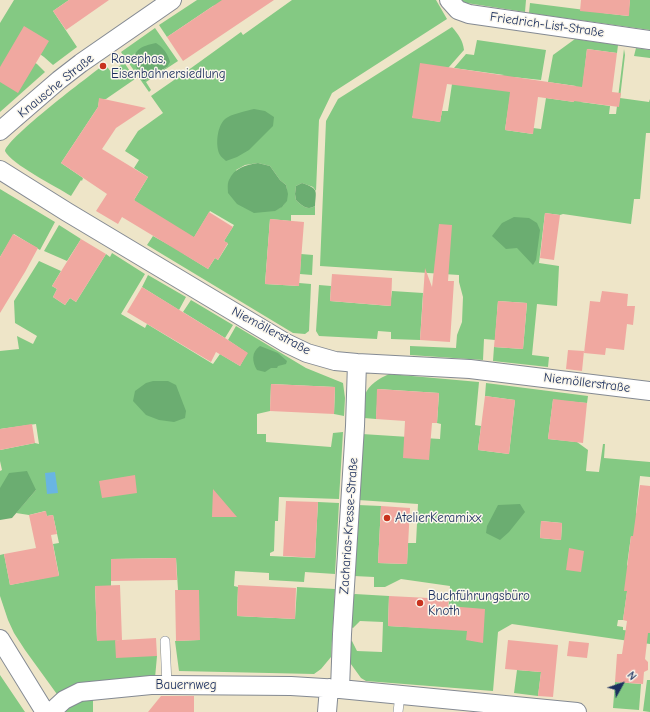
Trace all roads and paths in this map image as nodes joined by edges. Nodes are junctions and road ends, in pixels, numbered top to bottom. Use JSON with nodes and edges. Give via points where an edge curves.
{"nodes":[{"id":1,"x":172,"y":0,"type":"edge"},
{"id":2,"x":449,"y":0,"type":"edge"},
{"id":3,"x":650,"y":40,"type":"edge"},
{"id":4,"x":0,"y":131,"type":"edge"},
{"id":5,"x":0,"y":170,"type":"edge"},
{"id":6,"x":357,"y":363,"type":"junction"},
{"id":7,"x":650,"y":391,"type":"edge"},
{"id":8,"x":0,"y":639,"type":"edge"},
{"id":9,"x":165,"y":641,"type":"dead end"},
{"id":10,"x":167,"y":685,"type":"junction"},
{"id":11,"x":335,"y":689,"type":"junction"},
{"id":12,"x":399,"y":703,"type":"edge"},
{"id":13,"x":45,"y":712,"type":"edge"},
{"id":14,"x":51,"y":712,"type":"edge"},
{"id":15,"x":326,"y":712,"type":"edge"},
{"id":16,"x":577,"y":712,"type":"edge"}],
"edges":[{"from":1,"to":4,"type":"street","name":"Knausche Straße","via":[[81,63]]},
{"from":2,"to":3,"type":"street","name":"Friedrich-List-Straße","via":[[458,10],[469,14]]},
{"from":5,"to":6,"type":"street","name":"Niemöllerstraße","via":[[286,343],[320,357]]},
{"from":6,"to":7,"type":"street","name":"Niemöllerstraße","via":[[470,368]]},
{"from":6,"to":11,"type":"street","name":"Zacharias-Kresse-Straße","via":[[342,634]]},
{"from":8,"to":13,"type":"street"},
{"from":9,"to":10,"type":"lane"},
{"from":10,"to":11,"type":"street","name":"Bauernweg"},
{"from":10,"to":14,"type":"street","name":"Bauernweg","via":[[80,692],[64,700]]},
{"from":11,"to":12,"type":"street","name":"Bauernweg"},
{"from":11,"to":15,"type":"street"},
{"from":12,"to":16,"type":"street","name":"Bauernweg"}]}
